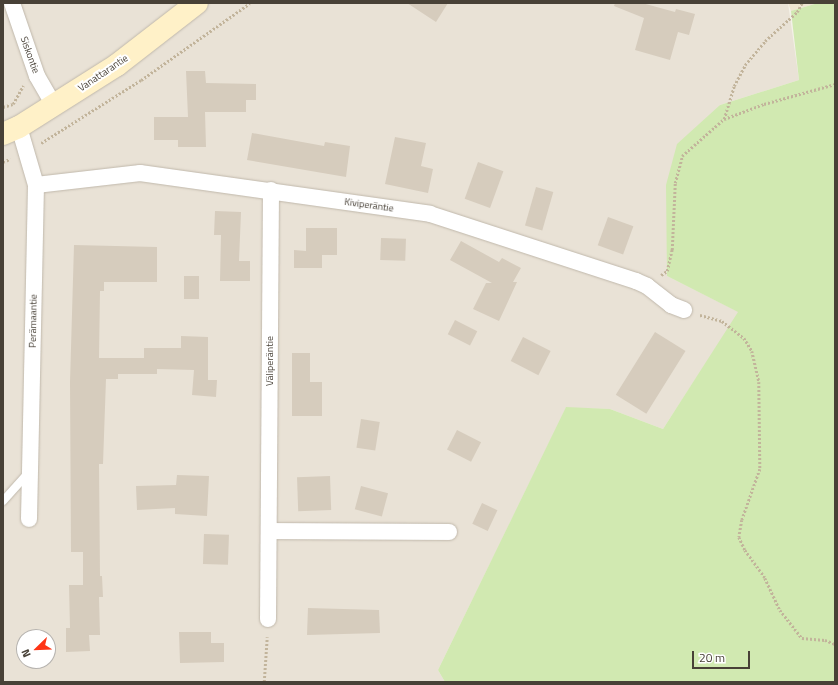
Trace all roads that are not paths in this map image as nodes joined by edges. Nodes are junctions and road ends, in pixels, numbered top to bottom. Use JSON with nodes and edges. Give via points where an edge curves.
{"nodes":[{"id":1,"x":12,"y":3,"type":"edge"},
{"id":2,"x":196,"y":3,"type":"edge"},
{"id":3,"x":54,"y":105,"type":"junction"},
{"id":4,"x":11,"y":130,"type":"edge"},
{"id":5,"x":36,"y":185,"type":"junction"},
{"id":6,"x":271,"y":190,"type":"junction"},
{"id":7,"x":684,"y":310,"type":"road end"},
{"id":8,"x":29,"y":472,"type":"junction"},
{"id":9,"x":3,"y":501,"type":"edge"},
{"id":10,"x":29,"y":518,"type":"dead end"},
{"id":11,"x":268,"y":531,"type":"junction"},
{"id":12,"x":449,"y":532,"type":"dead end"},
{"id":13,"x":268,"y":620,"type":"road end"}],
"edges":[{"from":1,"to":3,"type":"street","name":"Siskontie","via":[[37,76]]},
{"from":2,"to":3,"type":"street","name":"Vanattarantie","via":[[117,65]]},
{"from":3,"to":4,"type":"street","name":"Vanattarantie"},
{"from":4,"to":5,"type":"street","name":"Perämaantie","via":[[28,152]]},
{"from":5,"to":6,"type":"street","name":"Kiviperäntie","via":[[140,173]]},
{"from":5,"to":8,"type":"street","name":"Perämaantie"},
{"from":6,"to":7,"type":"street","name":"Kiviperäntie","via":[[430,214],[647,286],[672,305]]},
{"from":6,"to":11,"type":"street","name":"Väliperäntie"},
{"from":8,"to":9,"type":"lane"},
{"from":8,"to":10,"type":"street","name":"Perämaantie"},
{"from":11,"to":12,"type":"street"},
{"from":11,"to":13,"type":"street","name":"Väliperäntie"}]}
